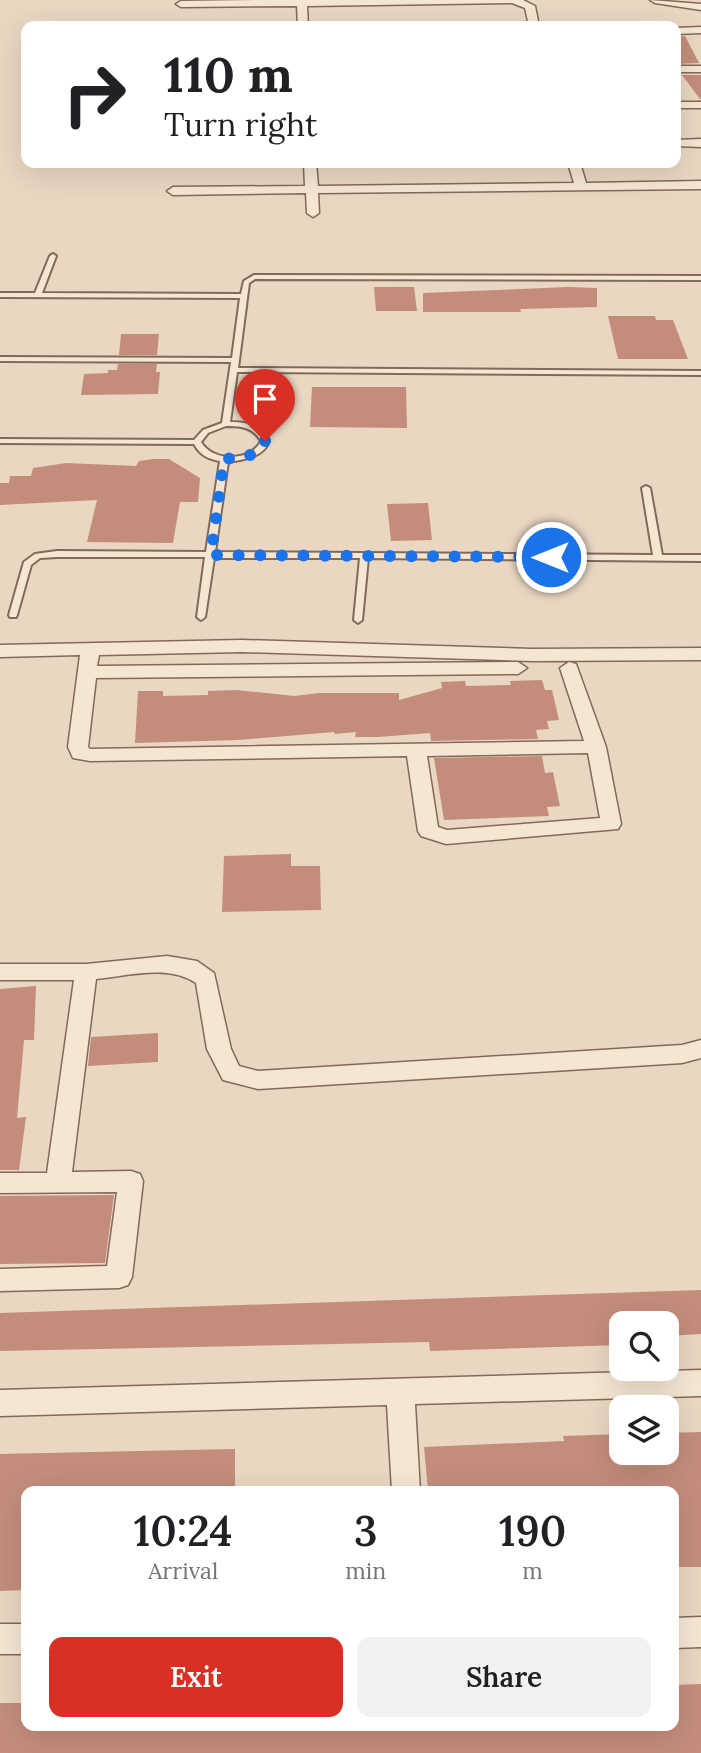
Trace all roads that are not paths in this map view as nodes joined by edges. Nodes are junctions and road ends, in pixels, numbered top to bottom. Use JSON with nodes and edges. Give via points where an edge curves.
{"nodes":[{"id":1,"x":655,"y":0,"type":"edge"},
{"id":2,"x":302,"y":1,"type":"edge"},
{"id":3,"x":181,"y":4,"type":"dead end"},
{"id":4,"x":701,"y":7,"type":"edge"},
{"id":5,"x":303,"y":21,"type":"edge"},
{"id":6,"x":533,"y":21,"type":"edge"},
{"id":7,"x":701,"y":30,"type":"edge"},
{"id":8,"x":681,"y":31,"type":"edge"},
{"id":9,"x":701,"y":68,"type":"edge"},
{"id":10,"x":681,"y":69,"type":"edge"},
{"id":11,"x":701,"y":105,"type":"edge"},
{"id":12,"x":681,"y":106,"type":"edge"},
{"id":13,"x":681,"y":143,"type":"edge"},
{"id":14,"x":701,"y":143,"type":"edge"},
{"id":15,"x":310,"y":168,"type":"edge"},
{"id":16,"x":576,"y":168,"type":"edge"},
{"id":17,"x":701,"y":185,"type":"edge"},
{"id":18,"x":581,"y":186,"type":"junction"},
{"id":19,"x":312,"y":190,"type":"junction"},
{"id":20,"x":173,"y":191,"type":"dead end"},
{"id":21,"x":313,"y":213,"type":"dead end"},
{"id":22,"x":53,"y":256,"type":"dead end"},
{"id":23,"x":701,"y":278,"type":"edge"},
{"id":24,"x":0,"y":295,"type":"edge"},
{"id":25,"x":38,"y":295,"type":"junction"},
{"id":26,"x":244,"y":296,"type":"junction"},
{"id":27,"x":0,"y":359,"type":"edge"},
{"id":28,"x":235,"y":360,"type":"junction"},
{"id":29,"x":234,"y":370,"type":"junction"},
{"id":30,"x":701,"y":373,"type":"edge"},
{"id":31,"x":226,"y":424,"type":"junction"},
{"id":32,"x":0,"y":441,"type":"edge"},
{"id":33,"x":197,"y":442,"type":"junction"},
{"id":34,"x":224,"y":459,"type":"junction"},
{"id":35,"x":646,"y":488,"type":"dead end"},
{"id":36,"x":211,"y":555,"type":"junction"},
{"id":37,"x":364,"y":556,"type":"junction"},
{"id":38,"x":658,"y":558,"type":"junction"},
{"id":39,"x":701,"y":558,"type":"edge"},
{"id":40,"x":13,"y":615,"type":"dead end"},
{"id":41,"x":201,"y":617,"type":"dead end"},
{"id":42,"x":358,"y":620,"type":"dead end"},
{"id":43,"x":90,"y":650,"type":"junction"},
{"id":44,"x":0,"y":652,"type":"edge"},
{"id":45,"x":701,"y":654,"type":"edge"},
{"id":46,"x":532,"y":655,"type":"junction"},
{"id":47,"x":569,"y":668,"type":"junction"},
{"id":48,"x":88,"y":672,"type":"junction"},
{"id":49,"x":596,"y":747,"type":"junction"},
{"id":50,"x":416,"y":751,"type":"junction"},
{"id":51,"x":0,"y":972,"type":"edge"},
{"id":52,"x":86,"y":972,"type":"junction"},
{"id":53,"x":701,"y":1049,"type":"edge"},
{"id":54,"x":0,"y":1183,"type":"edge"},
{"id":55,"x":58,"y":1183,"type":"junction"},
{"id":56,"x":0,"y":1280,"type":"edge"},
{"id":57,"x":701,"y":1383,"type":"edge"},
{"id":58,"x":400,"y":1390,"type":"junction"},
{"id":59,"x":0,"y":1403,"type":"edge"},
{"id":60,"x":406,"y":1486,"type":"edge"},
{"id":61,"x":701,"y":1632,"type":"edge"},
{"id":62,"x":679,"y":1633,"type":"edge"},
{"id":63,"x":0,"y":1639,"type":"edge"},
{"id":64,"x":21,"y":1639,"type":"edge"}],
"edges":[{"from":1,"to":4,"type":"street"},
{"from":2,"to":3,"type":"street"},
{"from":2,"to":5,"type":"street"},
{"from":2,"to":6,"type":"street","via":[[513,0],[530,6]]},
{"from":7,"to":8,"type":"street"},
{"from":9,"to":10,"type":"street"},
{"from":11,"to":12,"type":"street"},
{"from":13,"to":14,"type":"street"},
{"from":15,"to":19,"type":"street"},
{"from":16,"to":18,"type":"street"},
{"from":17,"to":18,"type":"street"},
{"from":18,"to":19,"type":"street"},
{"from":19,"to":20,"type":"street"},
{"from":19,"to":21,"type":"street"},
{"from":22,"to":25,"type":"lane"},
{"from":23,"to":26,"type":"lane","via":[[269,275],[246,282]]},
{"from":24,"to":25,"type":"lane"},
{"from":25,"to":26,"type":"lane"},
{"from":26,"to":28,"type":"lane"},
{"from":27,"to":28,"type":"lane"},
{"from":28,"to":29,"type":"lane"},
{"from":29,"to":30,"type":"lane"},
{"from":29,"to":31,"type":"lane"},
{"from":31,"to":33,"type":"lane","via":[[206,430]]},
{"from":31,"to":34,"type":"lane","via":[[249,426],[265,441],[247,457]]},
{"from":32,"to":33,"type":"lane"},
{"from":33,"to":34,"type":"lane","via":[[205,453]]},
{"from":34,"to":36,"type":"lane"},
{"from":35,"to":38,"type":"lane"},
{"from":36,"to":37,"type":"lane"},
{"from":36,"to":40,"type":"lane","via":[[38,556],[27,564]]},
{"from":36,"to":41,"type":"lane"},
{"from":37,"to":38,"type":"lane"},
{"from":37,"to":42,"type":"lane"},
{"from":38,"to":39,"type":"lane"},
{"from":43,"to":44,"type":"street"},
{"from":43,"to":46,"type":"street","via":[[242,646]]},
{"from":43,"to":48,"type":"street"},
{"from":45,"to":46,"type":"street"},
{"from":46,"to":47,"type":"street"},
{"from":47,"to":48,"type":"street"},
{"from":47,"to":49,"type":"street"},
{"from":48,"to":50,"type":"street","via":[[80,752]]},
{"from":49,"to":50,"type":"street"},
{"from":49,"to":50,"type":"street","via":[[611,824],[446,836],[428,831]]},
{"from":51,"to":52,"type":"street"},
{"from":52,"to":53,"type":"street","via":[[167,964],[189,967],[206,979],[219,1049],[230,1073],[258,1080],[682,1054]]},
{"from":52,"to":55,"type":"street"},
{"from":54,"to":55,"type":"street"},
{"from":55,"to":56,"type":"street","via":[[131,1181],[119,1277]]},
{"from":57,"to":58,"type":"street"},
{"from":58,"to":59,"type":"street"},
{"from":58,"to":60,"type":"street"},
{"from":61,"to":62,"type":"street"},
{"from":63,"to":64,"type":"street"}]}
